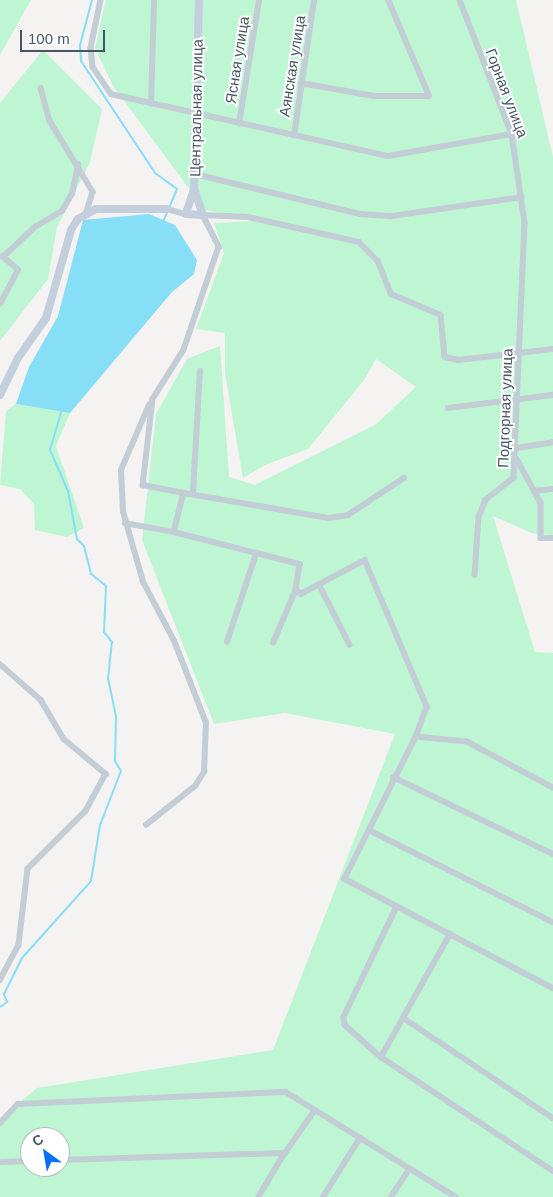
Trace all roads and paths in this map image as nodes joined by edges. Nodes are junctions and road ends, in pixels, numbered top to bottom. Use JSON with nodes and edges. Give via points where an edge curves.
{"nodes":[{"id":1,"x":101,"y":0,"type":"edge"},
{"id":2,"x":154,"y":0,"type":"edge"},
{"id":3,"x":199,"y":0,"type":"edge"},
{"id":4,"x":259,"y":0,"type":"edge"},
{"id":5,"x":314,"y":0,"type":"edge"},
{"id":6,"x":388,"y":0,"type":"edge"},
{"id":7,"x":460,"y":0,"type":"edge"},
{"id":8,"x":301,"y":84,"type":"junction"},
{"id":9,"x":42,"y":88,"type":"dead end"},
{"id":10,"x":151,"y":104,"type":"junction"},
{"id":11,"x":198,"y":115,"type":"junction"},
{"id":12,"x":239,"y":124,"type":"junction"},
{"id":13,"x":512,"y":134,"type":"junction"},
{"id":14,"x":294,"y":136,"type":"junction"},
{"id":15,"x":78,"y":166,"type":"junction"},
{"id":16,"x":196,"y":174,"type":"junction"},
{"id":17,"x":194,"y":189,"type":"junction"},
{"id":18,"x":522,"y":197,"type":"junction"},
{"id":19,"x":167,"y":209,"type":"joint"},
{"id":20,"x":87,"y":212,"type":"junction"},
{"id":21,"x":186,"y":214,"type":"junction"},
{"id":22,"x":203,"y":215,"type":"junction"},
{"id":23,"x":524,"y":256,"type":"joint"},
{"id":24,"x":0,"y":304,"type":"edge"},
{"id":25,"x":553,"y":349,"type":"edge"},
{"id":26,"x":520,"y":353,"type":"junction"},
{"id":27,"x":200,"y":371,"type":"dead end"},
{"id":28,"x":0,"y":394,"type":"edge"},
{"id":29,"x":553,"y":395,"type":"edge"},
{"id":30,"x":152,"y":399,"type":"junction"},
{"id":31,"x":519,"y":400,"type":"junction"},
{"id":32,"x":448,"y":408,"type":"dead end"},
{"id":33,"x":553,"y":442,"type":"edge"},
{"id":34,"x":517,"y":448,"type":"junction"},
{"id":35,"x":517,"y":459,"type":"junction"},
{"id":36,"x":404,"y":478,"type":"dead end"},
{"id":37,"x":553,"y":489,"type":"edge"},
{"id":38,"x":534,"y":491,"type":"junction"},
{"id":39,"x":193,"y":492,"type":"junction"},
{"id":40,"x":184,"y":493,"type":"junction"},
{"id":41,"x":125,"y":523,"type":"junction"},
{"id":42,"x":174,"y":532,"type":"junction"},
{"id":43,"x":553,"y":538,"type":"edge"},
{"id":44,"x":256,"y":554,"type":"junction"},
{"id":45,"x":475,"y":575,"type":"dead end"},
{"id":46,"x":320,"y":584,"type":"junction"},
{"id":47,"x":296,"y":589,"type":"junction"},
{"id":48,"x":226,"y":642,"type":"dead end"},
{"id":49,"x":273,"y":644,"type":"dead end"},
{"id":50,"x":350,"y":645,"type":"dead end"},
{"id":51,"x":0,"y":664,"type":"edge"},
{"id":52,"x":416,"y":737,"type":"junction"},
{"id":53,"x":393,"y":777,"type":"junction"},
{"id":54,"x":553,"y":788,"type":"edge"},
{"id":55,"x":146,"y":825,"type":"dead end"},
{"id":56,"x":371,"y":831,"type":"junction"},
{"id":57,"x":553,"y":854,"type":"edge"},
{"id":58,"x":397,"y":907,"type":"junction"},
{"id":59,"x":553,"y":922,"type":"edge"},
{"id":60,"x":450,"y":934,"type":"junction"},
{"id":61,"x":0,"y":980,"type":"edge"},
{"id":62,"x":553,"y":988,"type":"edge"},
{"id":63,"x":405,"y":1019,"type":"junction"},
{"id":64,"x":381,"y":1057,"type":"junction"},
{"id":65,"x":315,"y":1110,"type":"junction"},
{"id":66,"x":553,"y":1118,"type":"edge"},
{"id":67,"x":0,"y":1123,"type":"edge"},
{"id":68,"x":360,"y":1138,"type":"junction"},
{"id":69,"x":285,"y":1153,"type":"junction"},
{"id":70,"x":70,"y":1160,"type":"edge"},
{"id":71,"x":20,"y":1161,"type":"edge"},
{"id":72,"x":0,"y":1162,"type":"edge"},
{"id":73,"x":409,"y":1169,"type":"junction"},
{"id":74,"x":553,"y":1171,"type":"edge"},
{"id":75,"x":259,"y":1197,"type":"edge"},
{"id":76,"x":323,"y":1197,"type":"edge"},
{"id":77,"x":391,"y":1197,"type":"edge"},
{"id":78,"x":456,"y":1197,"type":"edge"}],
"edges":[{"from":1,"to":10,"type":"street","via":[[90,48],[93,67],[112,94]]},
{"from":2,"to":10,"type":"street"},
{"from":3,"to":11,"type":"street","name":"Центральная улица"},
{"from":4,"to":12,"type":"street","name":"Ясная улица"},
{"from":5,"to":8,"type":"street","name":"Аянская улица"},
{"from":6,"to":8,"type":"street","via":[[429,96],[374,96]]},
{"from":7,"to":13,"type":"street","name":"Горная улица"},
{"from":8,"to":14,"type":"street","name":"Аянская улица"},
{"from":9,"to":15,"type":"street","via":[[50,121]]},
{"from":10,"to":11,"type":"street"},
{"from":11,"to":12,"type":"street"},
{"from":11,"to":16,"type":"street","name":"Центральная улица"},
{"from":12,"to":14,"type":"street"},
{"from":13,"to":14,"type":"street","via":[[388,156]]},
{"from":13,"to":18,"type":"street","name":"Горная улица"},
{"from":15,"to":20,"type":"street","via":[[93,192]]},
{"from":15,"to":24,"type":"street","via":[[72,194],[62,211],[35,227],[3,257],[18,270]]},
{"from":16,"to":17,"type":"street","name":"Центральная улица"},
{"from":16,"to":18,"type":"street","via":[[368,215],[392,216]]},
{"from":17,"to":21,"type":"street"},
{"from":17,"to":22,"type":"street","name":"Центральная улица"},
{"from":18,"to":23,"type":"street","name":"Горная улица"},
{"from":19,"to":20,"type":"street"},
{"from":19,"to":21,"type":"street"},
{"from":20,"to":28,"type":"street","via":[[71,230],[46,318],[18,358]]},
{"from":21,"to":22,"type":"street"},
{"from":22,"to":26,"type":"street","via":[[248,217],[359,242],[378,260],[391,294],[441,315],[445,357],[458,360]]},
{"from":22,"to":30,"type":"street","via":[[219,247],[184,350]]},
{"from":23,"to":26,"type":"street","name":"Подгорная улица"},
{"from":25,"to":26,"type":"street"},
{"from":26,"to":31,"type":"street","name":"Подгорная улица"},
{"from":27,"to":39,"type":"street"},
{"from":29,"to":31,"type":"street"},
{"from":30,"to":40,"type":"street","via":[[143,485]]},
{"from":30,"to":41,"type":"street","via":[[121,470]]},
{"from":31,"to":32,"type":"street"},
{"from":31,"to":34,"type":"street","name":"Подгорная улица"},
{"from":33,"to":34,"type":"street"},
{"from":34,"to":35,"type":"street","name":"Подгорная улица"},
{"from":35,"to":38,"type":"street"},
{"from":35,"to":45,"type":"street","name":"Подгорная улица","via":[[514,478],[486,500],[479,517]]},
{"from":36,"to":39,"type":"street","via":[[348,515],[328,518]]},
{"from":37,"to":38,"type":"street"},
{"from":38,"to":43,"type":"street","via":[[541,503],[541,538]]},
{"from":39,"to":40,"type":"street"},
{"from":40,"to":42,"type":"street"},
{"from":41,"to":42,"type":"street"},
{"from":41,"to":55,"type":"street","via":[[143,582],[174,641],[206,723],[204,772],[194,786]]},
{"from":42,"to":44,"type":"street"},
{"from":44,"to":47,"type":"street","via":[[300,564]]},
{"from":44,"to":48,"type":"street"},
{"from":46,"to":47,"type":"street","via":[[301,594]]},
{"from":46,"to":50,"type":"street"},
{"from":46,"to":52,"type":"street","via":[[365,560],[427,707]]},
{"from":47,"to":49,"type":"street"},
{"from":51,"to":61,"type":"street","via":[[41,700],[64,739],[106,774],[86,811],[34,859],[28,869],[26,910],[19,945]]},
{"from":52,"to":53,"type":"street"},
{"from":52,"to":54,"type":"street","via":[[467,742]]},
{"from":53,"to":56,"type":"street"},
{"from":53,"to":57,"type":"street"},
{"from":56,"to":58,"type":"street","via":[[345,879]]},
{"from":56,"to":59,"type":"street"},
{"from":58,"to":60,"type":"street"},
{"from":58,"to":64,"type":"street","via":[[344,1017],[350,1032]]},
{"from":60,"to":62,"type":"street"},
{"from":60,"to":63,"type":"street"},
{"from":63,"to":64,"type":"street"},
{"from":63,"to":66,"type":"street"},
{"from":64,"to":74,"type":"street"},
{"from":65,"to":67,"type":"street","via":[[286,1092],[18,1104]]},
{"from":65,"to":68,"type":"street"},
{"from":65,"to":69,"type":"street"},
{"from":68,"to":73,"type":"street"},
{"from":68,"to":76,"type":"street"},
{"from":69,"to":70,"type":"street"},
{"from":69,"to":75,"type":"street"},
{"from":71,"to":72,"type":"street"},
{"from":73,"to":77,"type":"street"},
{"from":73,"to":78,"type":"street"}]}
